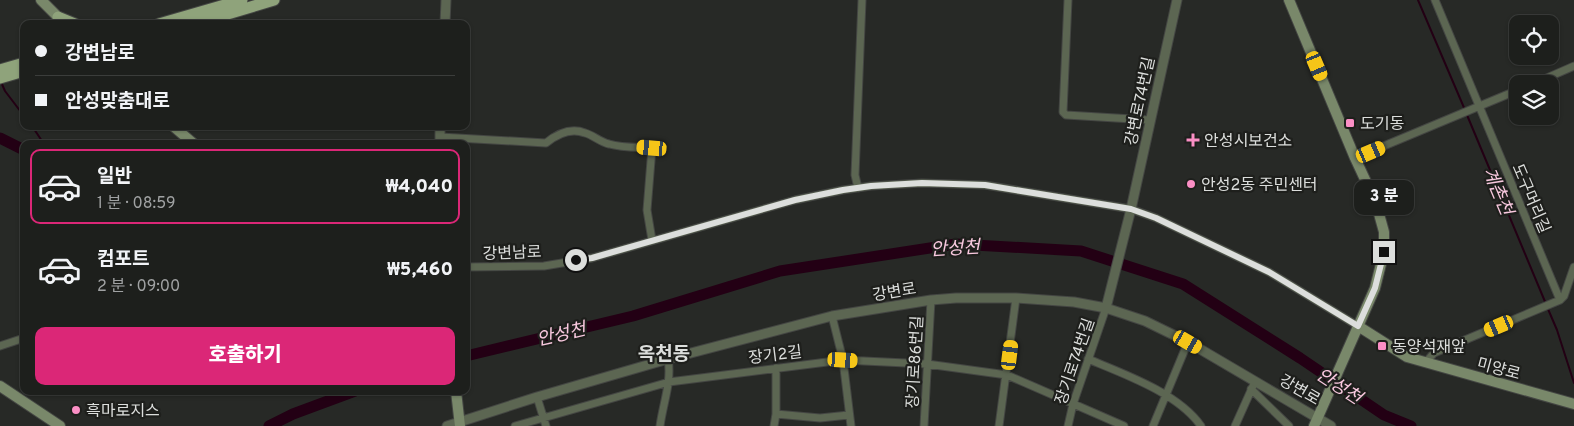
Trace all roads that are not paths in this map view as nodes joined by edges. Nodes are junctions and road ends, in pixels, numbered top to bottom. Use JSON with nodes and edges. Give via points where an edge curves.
{"nodes":[{"id":1,"x":40,"y":0,"type":"edge"},
{"id":2,"x":242,"y":0,"type":"edge"},
{"id":3,"x":274,"y":0,"type":"edge"},
{"id":4,"x":446,"y":0,"type":"edge"},
{"id":5,"x":862,"y":0,"type":"edge"},
{"id":6,"x":1068,"y":0,"type":"edge"},
{"id":7,"x":1176,"y":0,"type":"edge"},
{"id":8,"x":1289,"y":0,"type":"edge"},
{"id":9,"x":1435,"y":0,"type":"edge"},
{"id":10,"x":61,"y":20,"type":"edge"},
{"id":11,"x":173,"y":20,"type":"edge"},
{"id":12,"x":207,"y":20,"type":"edge"},
{"id":13,"x":445,"y":20,"type":"edge"},
{"id":14,"x":20,"y":64,"type":"edge"},
{"id":15,"x":1574,"y":66,"type":"edge"},
{"id":16,"x":0,"y":70,"type":"edge"},
{"id":17,"x":20,"y":73,"type":"edge"},
{"id":18,"x":1554,"y":75,"type":"edge"},
{"id":19,"x":0,"y":78,"type":"edge"},
{"id":20,"x":1509,"y":94,"type":"edge"},
{"id":21,"x":1477,"y":107,"type":"junction"},
{"id":22,"x":1149,"y":120,"type":"junction"},
{"id":23,"x":178,"y":130,"type":"edge"},
{"id":24,"x":189,"y":140,"type":"edge"},
{"id":25,"x":470,"y":141,"type":"edge"},
{"id":26,"x":1355,"y":158,"type":"junction"},
{"id":27,"x":858,"y":188,"type":"junction"},
{"id":28,"x":1131,"y":209,"type":"junction"},
{"id":29,"x":652,"y":240,"type":"junction"},
{"id":30,"x":470,"y":267,"type":"edge"},
{"id":31,"x":1574,"y":267,"type":"edge"},
{"id":32,"x":1016,"y":298,"type":"junction"},
{"id":33,"x":931,"y":300,"type":"junction"},
{"id":34,"x":1558,"y":301,"type":"junction"},
{"id":35,"x":1107,"y":306,"type":"junction"},
{"id":36,"x":832,"y":316,"type":"junction"},
{"id":37,"x":1356,"y":329,"type":"junction"},
{"id":38,"x":20,"y":339,"type":"edge"},
{"id":39,"x":1188,"y":342,"type":"junction"},
{"id":40,"x":0,"y":346,"type":"edge"},
{"id":41,"x":668,"y":359,"type":"junction"},
{"id":42,"x":843,"y":360,"type":"junction"},
{"id":43,"x":1088,"y":360,"type":"junction"},
{"id":44,"x":1425,"y":363,"type":"junction"},
{"id":45,"x":927,"y":364,"type":"junction"},
{"id":46,"x":776,"y":368,"type":"junction"},
{"id":47,"x":1007,"y":374,"type":"junction"},
{"id":48,"x":669,"y":382,"type":"junction"},
{"id":49,"x":1253,"y":385,"type":"junction"},
{"id":50,"x":0,"y":386,"type":"edge"},
{"id":51,"x":456,"y":395,"type":"edge"},
{"id":52,"x":537,"y":396,"type":"junction"},
{"id":53,"x":1166,"y":396,"type":"junction"},
{"id":54,"x":1569,"y":403,"type":"edge"},
{"id":55,"x":1073,"y":404,"type":"junction"},
{"id":56,"x":776,"y":414,"type":"junction"},
{"id":57,"x":849,"y":415,"type":"junction"},
{"id":58,"x":543,"y":417,"type":"junction"},
{"id":59,"x":1317,"y":419,"type":"edge"},
{"id":60,"x":459,"y":422,"type":"edge"},
{"id":61,"x":60,"y":426,"type":"edge"},
{"id":62,"x":447,"y":426,"type":"edge"},
{"id":63,"x":515,"y":426,"type":"edge"},
{"id":64,"x":546,"y":426,"type":"edge"},
{"id":65,"x":660,"y":426,"type":"edge"},
{"id":66,"x":774,"y":426,"type":"edge"},
{"id":67,"x":851,"y":426,"type":"edge"},
{"id":68,"x":924,"y":426,"type":"edge"},
{"id":69,"x":999,"y":426,"type":"edge"},
{"id":70,"x":1068,"y":426,"type":"edge"},
{"id":71,"x":1124,"y":426,"type":"edge"},
{"id":72,"x":1153,"y":426,"type":"edge"},
{"id":73,"x":1201,"y":426,"type":"edge"},
{"id":74,"x":1235,"y":426,"type":"edge"},
{"id":75,"x":1289,"y":426,"type":"edge"},
{"id":76,"x":1331,"y":426,"type":"edge"}],
"edges":[{"from":1,"to":10,"type":"main road"},
{"from":2,"to":11,"type":"main road"},
{"from":3,"to":12,"type":"main road"},
{"from":4,"to":13,"type":"street"},
{"from":5,"to":27,"type":"street","via":[[855,175]]},
{"from":6,"to":22,"type":"street","via":[[1063,112],[1066,115]]},
{"from":7,"to":22,"type":"street","name":"강변로74번길"},
{"from":8,"to":26,"type":"main road"},
{"from":9,"to":21,"type":"street","name":"도구머리길"},
{"from":14,"to":16,"type":"main road"},
{"from":15,"to":18,"type":"street"},
{"from":17,"to":19,"type":"main road"},
{"from":20,"to":21,"type":"street"},
{"from":21,"to":26,"type":"street"},
{"from":21,"to":34,"type":"street","name":"도구머리길"},
{"from":22,"to":28,"type":"street","name":"강변로74번길"},
{"from":23,"to":24,"type":"main road"},
{"from":25,"to":29,"type":"street","via":[[546,143],[562,133],[578,131],[607,144],[652,148],[647,210]]},
{"from":26,"to":37,"type":"main road","via":[[1376,203],[1384,232],[1384,252],[1375,288]]},
{"from":27,"to":28,"type":"street","name":"강변남로","via":[[922,183],[985,185]]},
{"from":27,"to":29,"type":"street","name":"강변남로","via":[[795,200]]},
{"from":28,"to":35,"type":"street","name":"강변로74번길"},
{"from":28,"to":37,"type":"street","name":"강변남로","via":[[1269,272]]},
{"from":29,"to":30,"type":"street","name":"강변남로","via":[[592,258],[544,266]]},
{"from":31,"to":34,"type":"street","via":[[1564,296]]},
{"from":32,"to":33,"type":"street","name":"강변로"},
{"from":32,"to":35,"type":"street","name":"강변로"},
{"from":32,"to":47,"type":"street"},
{"from":33,"to":36,"type":"street","name":"강변로"},
{"from":33,"to":45,"type":"street","name":"장기로86번길"},
{"from":34,"to":44,"type":"street","name":"미양로","via":[[1434,353]]},
{"from":35,"to":39,"type":"street","name":"강변로"},
{"from":35,"to":43,"type":"street","name":"장기로74번길"},
{"from":36,"to":41,"type":"street","name":"강변로"},
{"from":36,"to":42,"type":"street"},
{"from":37,"to":44,"type":"main road","name":"미양로"},
{"from":37,"to":59,"type":"main road"},
{"from":38,"to":40,"type":"street"},
{"from":39,"to":49,"type":"street","name":"강변로"},
{"from":39,"to":53,"type":"street"},
{"from":41,"to":48,"type":"street"},
{"from":41,"to":52,"type":"street","name":"강변로"},
{"from":42,"to":45,"type":"street","name":"장기2길"},
{"from":42,"to":46,"type":"street","name":"장기2길"},
{"from":42,"to":57,"type":"street"},
{"from":43,"to":53,"type":"street","via":[[1141,381]]},
{"from":43,"to":55,"type":"street","name":"장기로74번길"},
{"from":44,"to":54,"type":"main road","name":"미양로"},
{"from":45,"to":47,"type":"street","name":"장기2길"},
{"from":45,"to":68,"type":"street","name":"장기로86번길"},
{"from":46,"to":48,"type":"street","name":"장기2길"},
{"from":46,"to":56,"type":"street"},
{"from":47,"to":55,"type":"street","name":"장기2길"},
{"from":47,"to":69,"type":"street"},
{"from":48,"to":58,"type":"street","name":"장기2길"},
{"from":48,"to":65,"type":"street"},
{"from":49,"to":59,"type":"street","name":"강변로"},
{"from":49,"to":74,"type":"street"},
{"from":49,"to":75,"type":"street"},
{"from":50,"to":61,"type":"main road"},
{"from":51,"to":60,"type":"main road"},
{"from":52,"to":58,"type":"street"},
{"from":52,"to":60,"type":"street","name":"강변로"},
{"from":53,"to":72,"type":"street"},
{"from":53,"to":73,"type":"street","via":[[1196,418]]},
{"from":55,"to":70,"type":"street","name":"장기로74번길"},
{"from":55,"to":71,"type":"street","name":"장기2길"},
{"from":56,"to":57,"type":"street","via":[[820,418]]},
{"from":56,"to":66,"type":"street"},
{"from":57,"to":67,"type":"street"},
{"from":58,"to":63,"type":"street","name":"장기2길"},
{"from":58,"to":64,"type":"street"},
{"from":59,"to":76,"type":"street","name":"강변로"},
{"from":60,"to":62,"type":"street","name":"강변로"}]}
